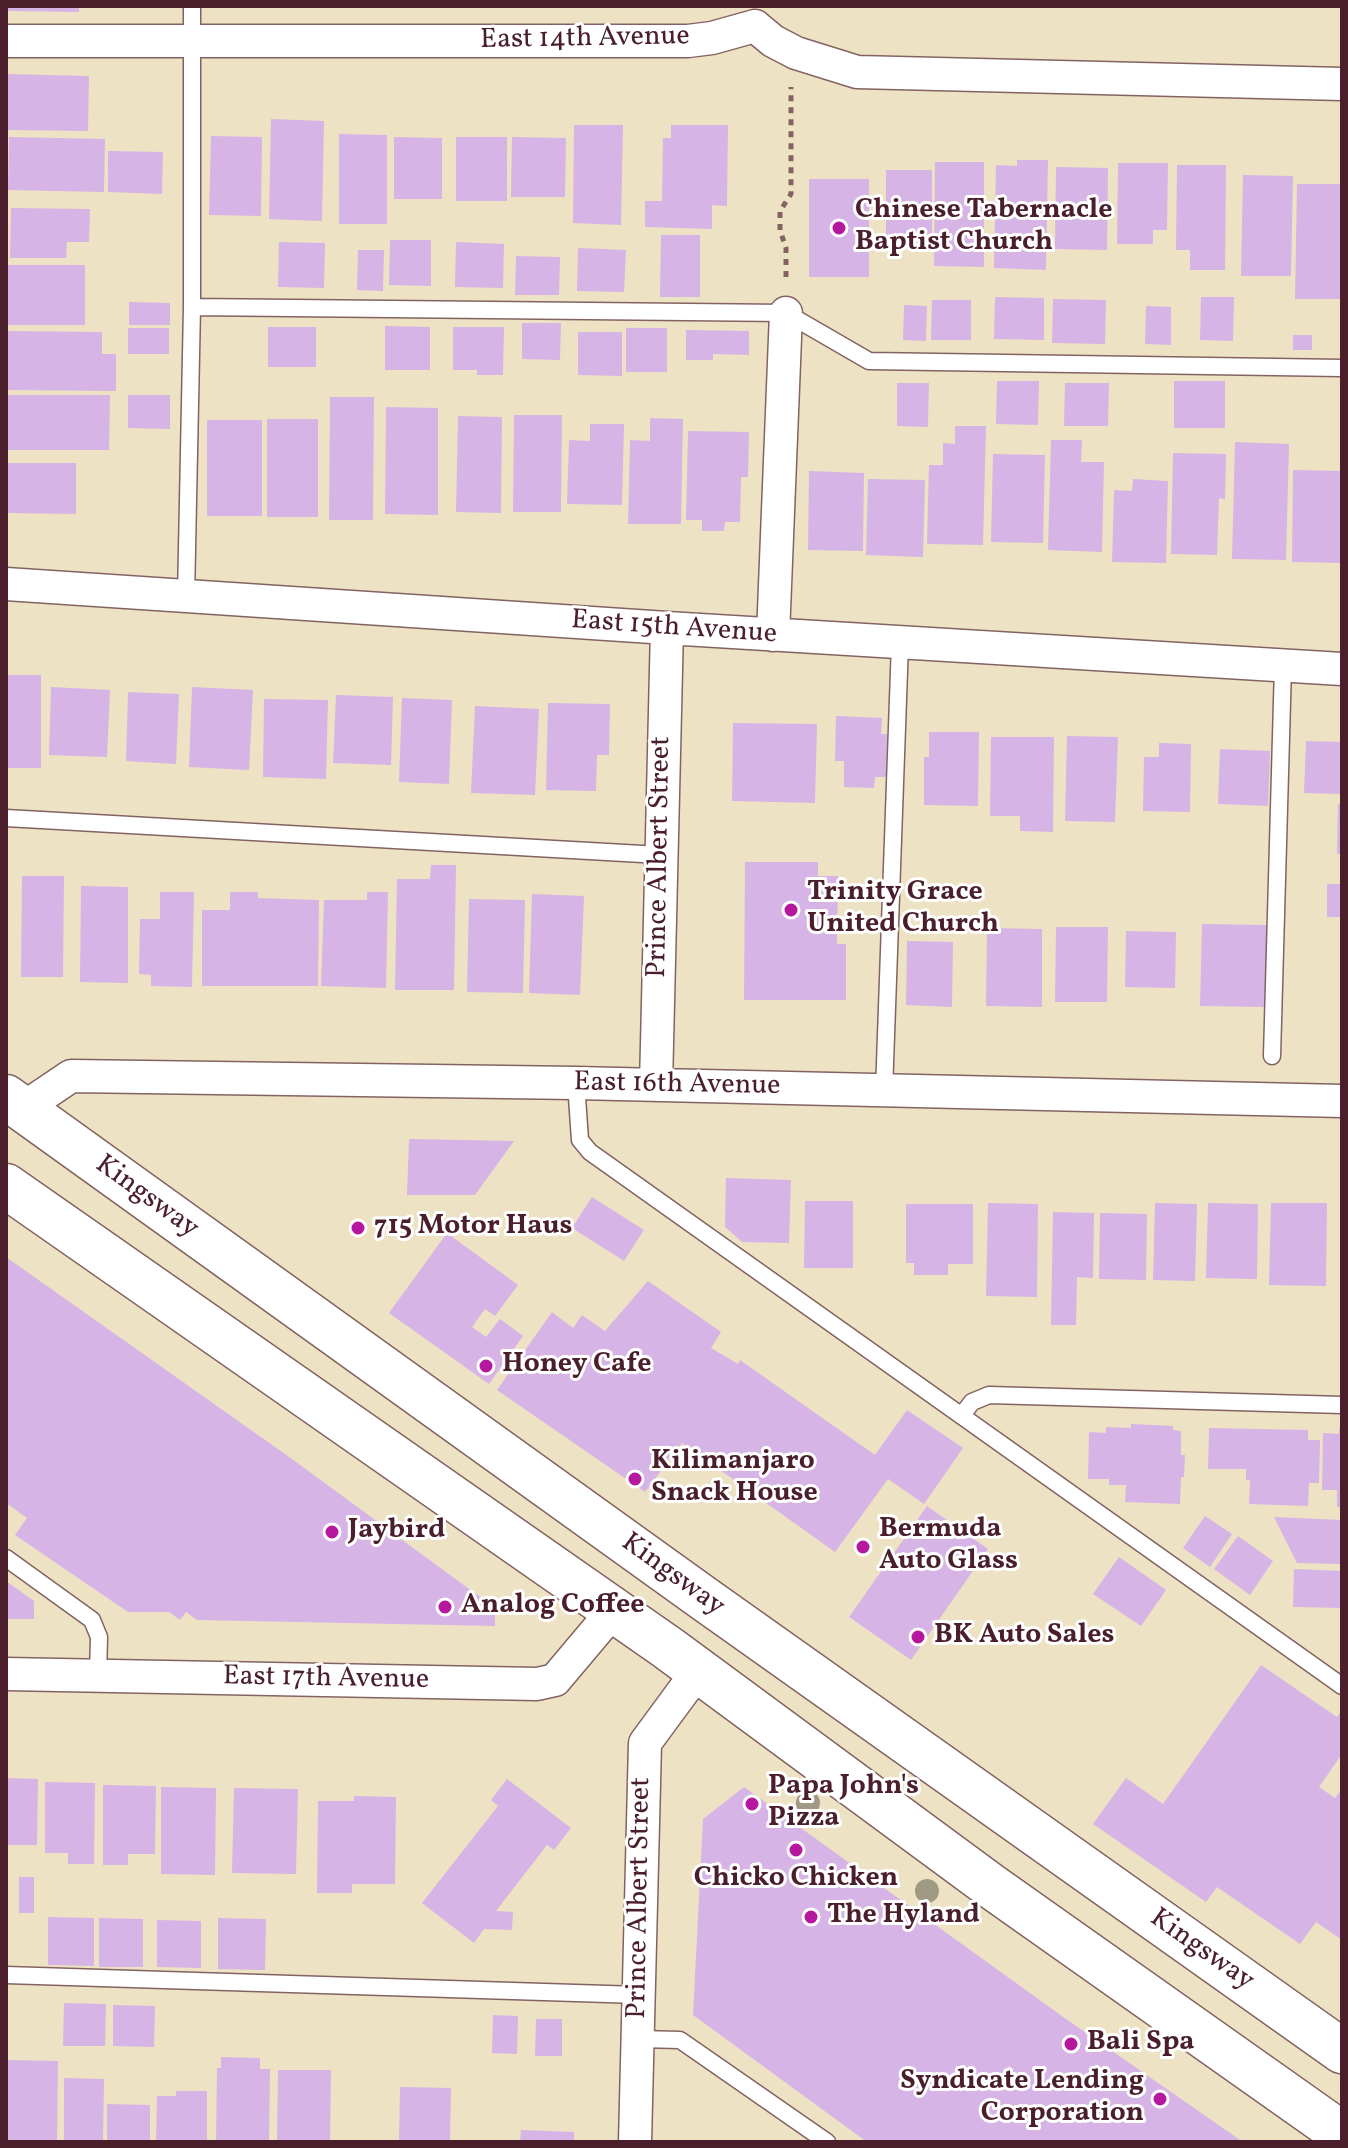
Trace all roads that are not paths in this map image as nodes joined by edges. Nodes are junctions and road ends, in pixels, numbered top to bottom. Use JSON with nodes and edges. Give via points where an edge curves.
{"nodes":[{"id":1,"x":192,"y":6,"type":"edge"},
{"id":2,"x":755,"y":16,"type":"edge"},
{"id":3,"x":6,"y":41,"type":"edge"},
{"id":4,"x":192,"y":42,"type":"junction"},
{"id":5,"x":1342,"y":84,"type":"edge"},
{"id":6,"x":192,"y":307,"type":"junction"},
{"id":7,"x":786,"y":313,"type":"junction"},
{"id":8,"x":1342,"y":368,"type":"edge"},
{"id":9,"x":6,"y":584,"type":"edge"},
{"id":10,"x":186,"y":597,"type":"junction"},
{"id":11,"x":667,"y":628,"type":"junction"},
{"id":12,"x":773,"y":635,"type":"junction"},
{"id":13,"x":900,"y":643,"type":"junction"},
{"id":14,"x":1283,"y":666,"type":"junction"},
{"id":15,"x":1342,"y":669,"type":"edge"},
{"id":16,"x":6,"y":818,"type":"edge"},
{"id":17,"x":660,"y":855,"type":"junction"},
{"id":18,"x":1272,"y":1056,"type":"dead end"},
{"id":19,"x":576,"y":1083,"type":"junction"},
{"id":20,"x":656,"y":1085,"type":"junction"},
{"id":21,"x":884,"y":1091,"type":"junction"},
{"id":22,"x":1342,"y":1101,"type":"edge"},
{"id":23,"x":14,"y":1103,"type":"edge"},
{"id":24,"x":6,"y":1186,"type":"edge"},
{"id":25,"x":1342,"y":1405,"type":"edge"},
{"id":26,"x":962,"y":1415,"type":"junction"},
{"id":27,"x":6,"y":1558,"type":"edge"},
{"id":28,"x":614,"y":1610,"type":"junction"},
{"id":29,"x":698,"y":1671,"type":"junction"},
{"id":30,"x":6,"y":1674,"type":"edge"},
{"id":31,"x":98,"y":1675,"type":"junction"},
{"id":32,"x":1342,"y":1686,"type":"edge"},
{"id":33,"x":6,"y":1975,"type":"edge"},
{"id":34,"x":639,"y":1995,"type":"junction"},
{"id":35,"x":638,"y":2039,"type":"junction"},
{"id":36,"x":1342,"y":2051,"type":"edge"},
{"id":37,"x":1342,"y":2134,"type":"edge"},
{"id":38,"x":635,"y":2142,"type":"edge"},
{"id":39,"x":827,"y":2142,"type":"edge"}],
"edges":[{"from":1,"to":4,"type":"lane"},
{"from":2,"to":4,"type":"street","name":"East 14th Avenue","via":[[712,38],[688,41]]},
{"from":2,"to":5,"type":"street","name":"East 14th Avenue","via":[[773,41],[857,72]]},
{"from":3,"to":4,"type":"street","name":"East 14th Avenue"},
{"from":4,"to":6,"type":"lane"},
{"from":6,"to":7,"type":"lane"},
{"from":6,"to":10,"type":"lane"},
{"from":7,"to":8,"type":"lane","via":[[869,361]]},
{"from":7,"to":12,"type":"street"},
{"from":9,"to":10,"type":"street","name":"East 15th Avenue"},
{"from":10,"to":11,"type":"street","name":"East 15th Avenue"},
{"from":11,"to":12,"type":"street","name":"East 15th Avenue"},
{"from":11,"to":17,"type":"street","name":"Prince Albert Street"},
{"from":12,"to":13,"type":"street","name":"East 15th Avenue"},
{"from":13,"to":14,"type":"street","name":"East 15th Avenue"},
{"from":13,"to":21,"type":"lane"},
{"from":14,"to":15,"type":"street","name":"East 15th Avenue"},
{"from":14,"to":18,"type":"lane"},
{"from":16,"to":17,"type":"lane"},
{"from":17,"to":20,"type":"street","name":"Prince Albert Street"},
{"from":19,"to":20,"type":"street","name":"East 16th Avenue"},
{"from":19,"to":23,"type":"street","name":"East 16th Avenue","via":[[71,1076]]},
{"from":19,"to":26,"type":"lane","via":[[580,1140],[590,1152]]},
{"from":20,"to":21,"type":"street","name":"East 16th Avenue"},
{"from":21,"to":22,"type":"street","name":"East 16th Avenue"},
{"from":23,"to":36,"type":"main road","name":"Kingsway"},
{"from":24,"to":28,"type":"main road"},
{"from":25,"to":26,"type":"lane","via":[[989,1395],[972,1402]]},
{"from":26,"to":32,"type":"lane"},
{"from":27,"to":31,"type":"lane","via":[[92,1620],[99,1637]]},
{"from":28,"to":29,"type":"main road"},
{"from":28,"to":31,"type":"street","name":"East 17th Avenue","via":[[555,1680],[537,1684]]},
{"from":29,"to":34,"type":"street","name":"Prince Albert Street","via":[[645,1743]]},
{"from":29,"to":37,"type":"main road"},
{"from":30,"to":31,"type":"street","name":"East 17th Avenue"},
{"from":33,"to":34,"type":"lane"},
{"from":34,"to":35,"type":"street","name":"Prince Albert Street"},
{"from":35,"to":38,"type":"street","name":"Prince Albert Street"},
{"from":35,"to":39,"type":"lane","via":[[685,2042]]}]}
